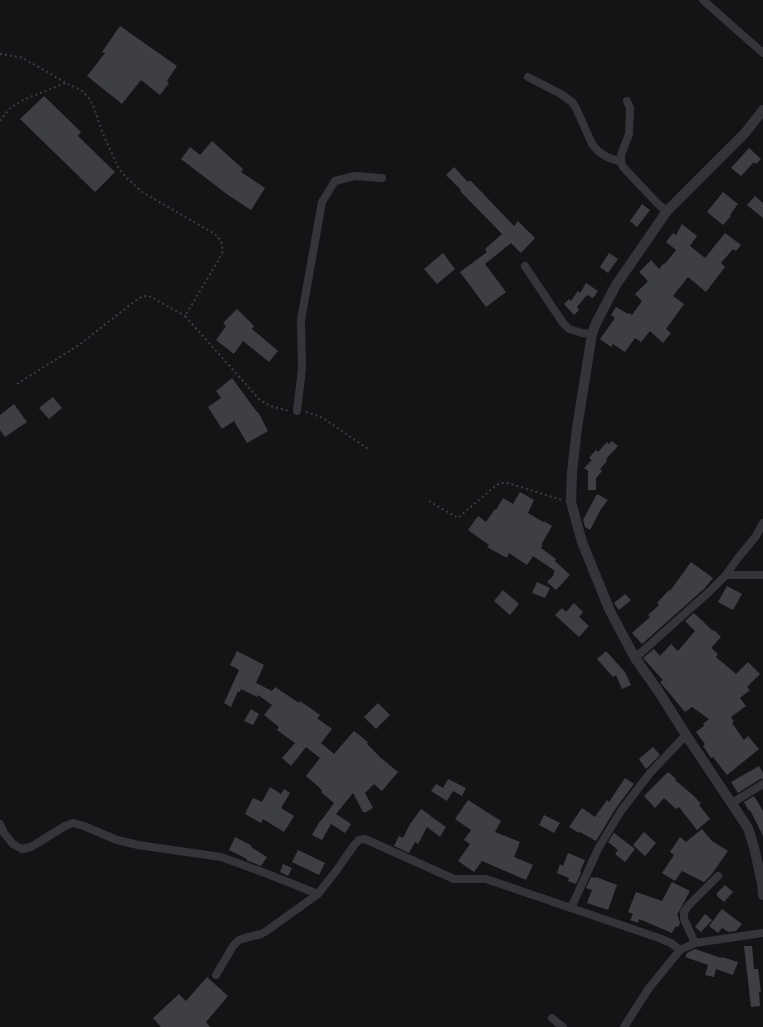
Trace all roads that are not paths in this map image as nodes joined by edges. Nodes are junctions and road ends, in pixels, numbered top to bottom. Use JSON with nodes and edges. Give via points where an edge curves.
{"nodes":[{"id":1,"x":703,"y":0,"type":"edge"},
{"id":2,"x":763,"y":53,"type":"edge"},
{"id":3,"x":528,"y":77,"type":"dead end"},
{"id":4,"x":627,"y":101,"type":"dead end"},
{"id":5,"x":763,"y":110,"type":"edge"},
{"id":6,"x":621,"y":162,"type":"junction"},
{"id":7,"x":382,"y":178,"type":"dead end"},
{"id":8,"x":667,"y":211,"type":"junction"},
{"id":9,"x":525,"y":266,"type":"dead end"},
{"id":10,"x":587,"y":334,"type":"junction"},
{"id":11,"x":297,"y":412,"type":"road end"},
{"id":12,"x":763,"y":523,"type":"edge"},
{"id":13,"x":726,"y":575,"type":"junction"},
{"id":14,"x":763,"y":575,"type":"edge"},
{"id":15,"x":635,"y":658,"type":"junction"},
{"id":16,"x":686,"y":735,"type":"junction"},
{"id":17,"x":763,"y":784,"type":"edge"},
{"id":18,"x":732,"y":803,"type":"junction"},
{"id":19,"x":0,"y":824,"type":"edge"},
{"id":20,"x":718,"y":876,"type":"dead end"},
{"id":21,"x":762,"y":883,"type":"edge"},
{"id":22,"x":318,"y":894,"type":"junction"},
{"id":23,"x":763,"y":895,"type":"edge"},
{"id":24,"x":571,"y":908,"type":"junction"},
{"id":25,"x":763,"y":933,"type":"edge"},
{"id":26,"x":695,"y":943,"type":"junction"},
{"id":27,"x":680,"y":950,"type":"junction"},
{"id":28,"x":216,"y":975,"type":"dead end"},
{"id":29,"x":552,"y":1018,"type":"dead end"},
{"id":30,"x":563,"y":1027,"type":"edge"},
{"id":31,"x":624,"y":1027,"type":"edge"}],
"edges":[{"from":1,"to":2,"type":"street"},
{"from":3,"to":6,"type":"street","via":[[572,102],[592,144],[607,157]]},
{"from":4,"to":6,"type":"street","via":[[630,108],[630,134],[621,155]]},
{"from":5,"to":8,"type":"street","via":[[745,133]]},
{"from":6,"to":8,"type":"street"},
{"from":7,"to":11,"type":"street","via":[[356,176],[335,182],[322,202],[301,320],[302,369]]},
{"from":8,"to":10,"type":"street","via":[[616,285]]},
{"from":9,"to":10,"type":"street","via":[[569,329]]},
{"from":10,"to":15,"type":"street","via":[[571,502],[582,542],[610,611]]},
{"from":12,"to":13,"type":"street"},
{"from":13,"to":14,"type":"street"},
{"from":13,"to":15,"type":"street"},
{"from":15,"to":16,"type":"street"},
{"from":16,"to":18,"type":"street"},
{"from":16,"to":24,"type":"street","via":[[650,773],[621,811],[599,847]]},
{"from":17,"to":18,"type":"street"},
{"from":18,"to":21,"type":"street","via":[[748,828]]},
{"from":19,"to":22,"type":"street","via":[[4,833],[22,849],[31,847],[73,823],[138,845],[217,856]]},
{"from":20,"to":26,"type":"street","via":[[684,912],[684,919]]},
{"from":21,"to":23,"type":"street"},
{"from":22,"to":24,"type":"street","via":[[355,844],[365,839],[454,879],[486,879]]},
{"from":22,"to":28,"type":"street","via":[[265,932],[239,940]]},
{"from":24,"to":27,"type":"street","via":[[659,938]]},
{"from":25,"to":26,"type":"street"},
{"from":26,"to":27,"type":"street"},
{"from":27,"to":31,"type":"street","via":[[649,988]]},
{"from":29,"to":30,"type":"street"}]}
